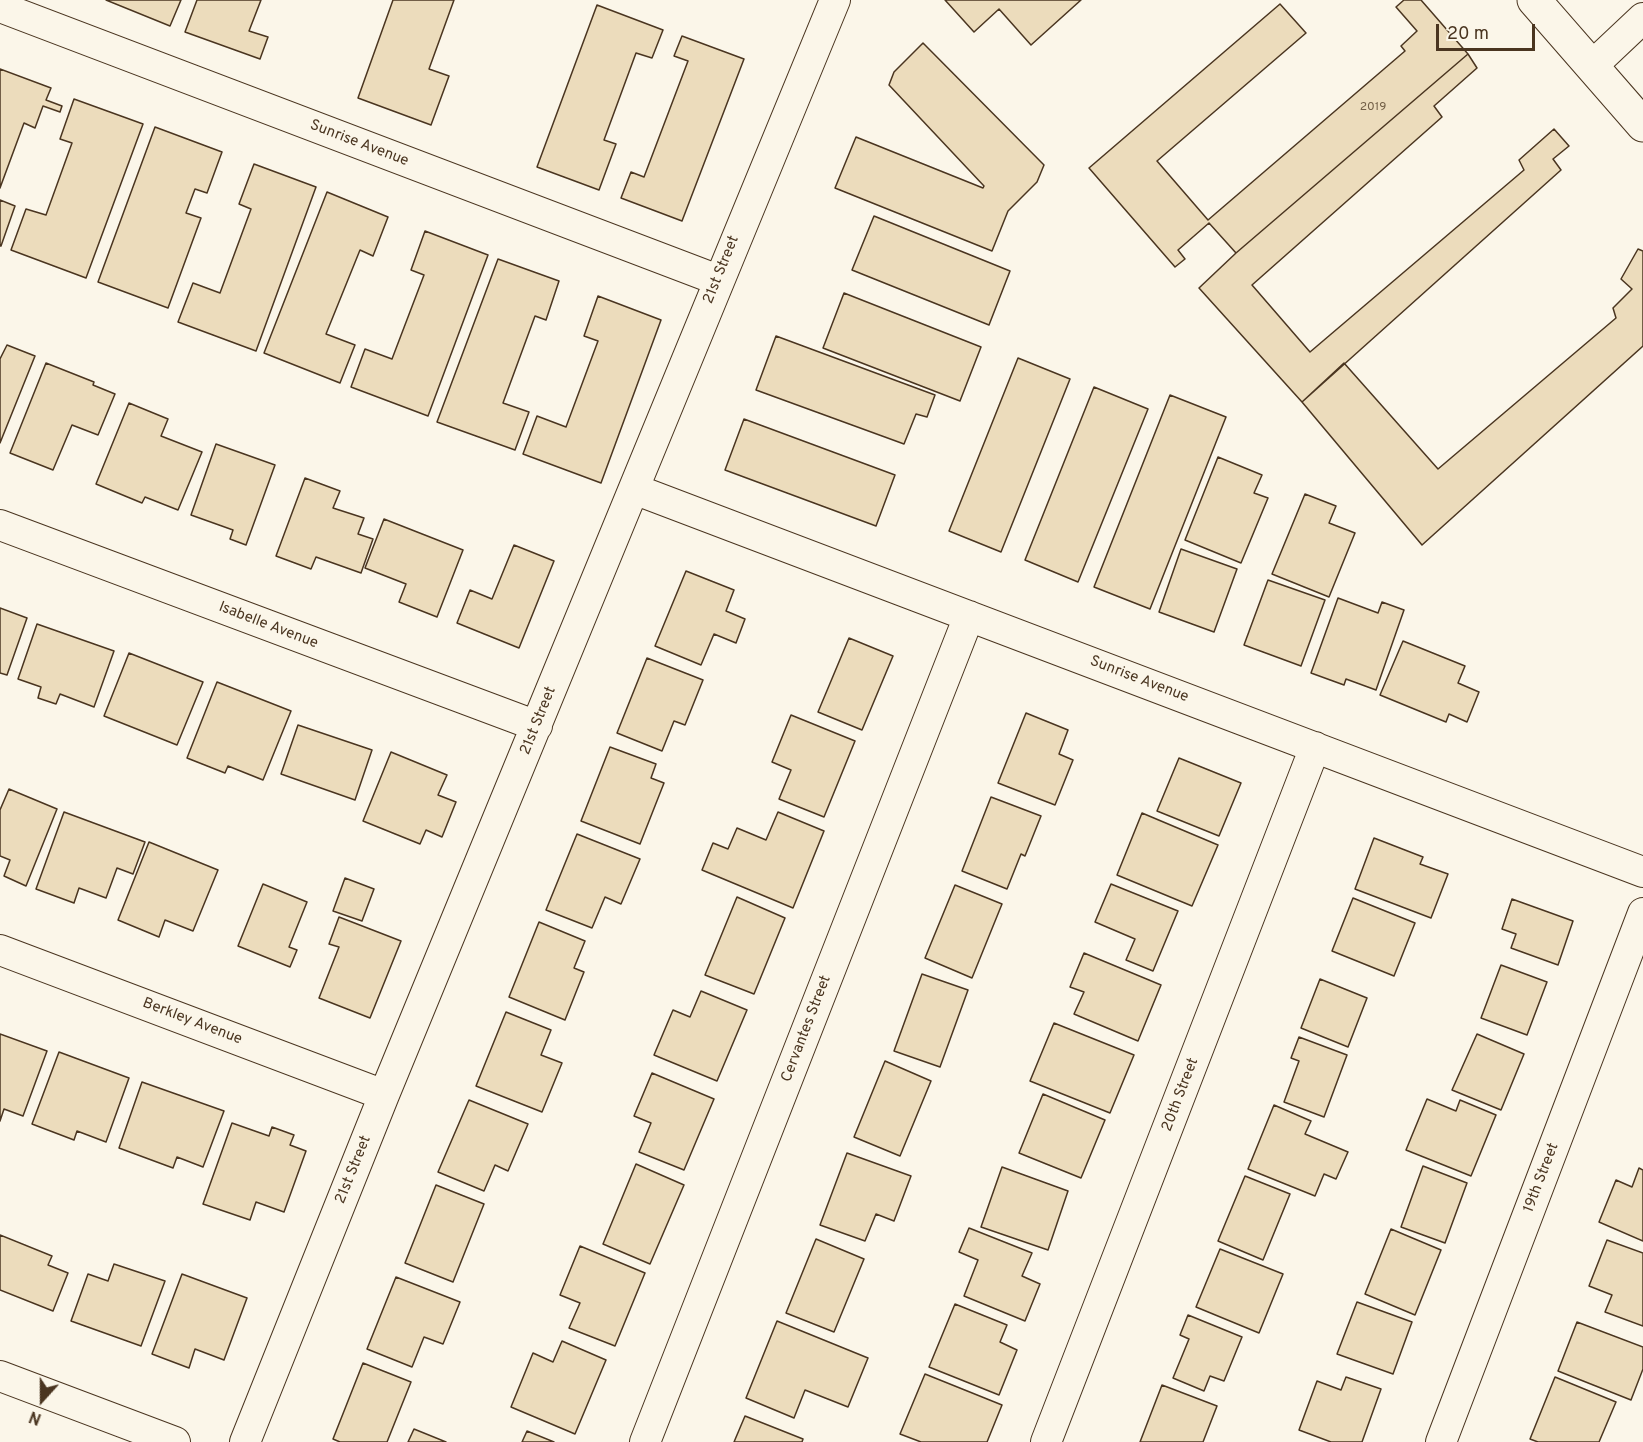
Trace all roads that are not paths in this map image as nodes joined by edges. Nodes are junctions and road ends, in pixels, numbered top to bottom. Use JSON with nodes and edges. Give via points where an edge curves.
{"nodes":[{"id":1,"x":835,"y":0,"type":"edge"},
{"id":2,"x":1534,"y":0,"type":"edge"},
{"id":3,"x":0,"y":7,"type":"edge"},
{"id":4,"x":1643,"y":18,"type":"edge"},
{"id":5,"x":1592,"y":66,"type":"junction"},
{"id":6,"x":1643,"y":125,"type":"edge"},
{"id":7,"x":718,"y":280,"type":"junction"},
{"id":8,"x":634,"y":489,"type":"junction"},
{"id":9,"x":0,"y":525,"type":"edge"},
{"id":10,"x":969,"y":616,"type":"junction"},
{"id":11,"x":537,"y":726,"type":"junction"},
{"id":12,"x":1315,"y":747,"type":"junction"},
{"id":13,"x":1643,"y":872,"type":"edge"},
{"id":14,"x":1643,"y":913,"type":"edge"},
{"id":15,"x":0,"y":950,"type":"edge"},
{"id":16,"x":384,"y":1095,"type":"junction"},
{"id":17,"x":0,"y":1376,"type":"edge"},
{"id":18,"x":175,"y":1442,"type":"edge"},
{"id":19,"x":245,"y":1442,"type":"edge"},
{"id":20,"x":645,"y":1442,"type":"edge"},
{"id":21,"x":1046,"y":1442,"type":"edge"},
{"id":22,"x":1441,"y":1442,"type":"edge"}],
"edges":[{"from":1,"to":7,"type":"street","name":"21st Street"},
{"from":2,"to":5,"type":"main road"},
{"from":3,"to":7,"type":"street","name":"Sunrise Avenue"},
{"from":4,"to":5,"type":"street"},
{"from":5,"to":6,"type":"main road"},
{"from":7,"to":8,"type":"street","name":"21st Street"},
{"from":8,"to":10,"type":"street","name":"Sunrise Avenue"},
{"from":8,"to":11,"type":"street","name":"21st Street"},
{"from":9,"to":11,"type":"street","name":"Isabelle Avenue"},
{"from":10,"to":12,"type":"street","name":"Sunrise Avenue"},
{"from":10,"to":20,"type":"street","name":"Cervantes Street"},
{"from":11,"to":16,"type":"street","name":"21st Street"},
{"from":12,"to":13,"type":"street","name":"Sunrise Avenue"},
{"from":12,"to":21,"type":"street","name":"20th Street"},
{"from":14,"to":22,"type":"street","name":"19th Street"},
{"from":15,"to":16,"type":"street","name":"Berkley Avenue"},
{"from":16,"to":19,"type":"street","name":"21st Street"},
{"from":17,"to":18,"type":"street"}]}
